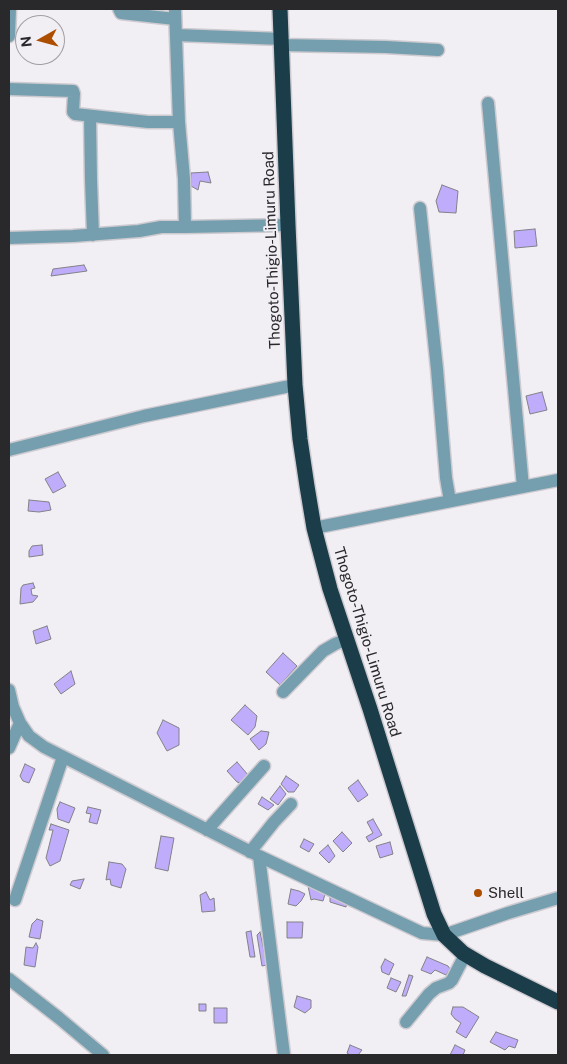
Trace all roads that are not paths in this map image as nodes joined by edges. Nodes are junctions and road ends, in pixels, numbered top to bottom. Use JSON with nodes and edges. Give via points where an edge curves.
{"nodes":[{"id":1,"x":10,"y":9,"type":"edge"},
{"id":2,"x":120,"y":9,"type":"edge"},
{"id":3,"x":280,"y":9,"type":"edge"},
{"id":4,"x":176,"y":14,"type":"edge"},
{"id":5,"x":9,"y":34,"type":"edge"},
{"id":6,"x":176,"y":35,"type":"junction"},
{"id":7,"x":282,"y":42,"type":"junction"},
{"id":8,"x":438,"y":50,"type":"dead end"},
{"id":9,"x":9,"y":89,"type":"edge"},
{"id":10,"x":488,"y":103,"type":"dead end"},
{"id":11,"x":90,"y":116,"type":"junction"},
{"id":12,"x":179,"y":122,"type":"junction"},
{"id":13,"x":420,"y":208,"type":"dead end"},
{"id":14,"x":288,"y":226,"type":"junction"},
{"id":15,"x":185,"y":227,"type":"junction"},
{"id":16,"x":93,"y":235,"type":"junction"},
{"id":17,"x":9,"y":238,"type":"edge"},
{"id":18,"x":295,"y":385,"type":"junction"},
{"id":19,"x":9,"y":450,"type":"edge"},
{"id":20,"x":558,"y":480,"type":"edge"},
{"id":21,"x":523,"y":487,"type":"junction"},
{"id":22,"x":450,"y":501,"type":"junction"},
{"id":23,"x":314,"y":528,"type":"junction"},
{"id":24,"x":347,"y":640,"type":"junction"},
{"id":25,"x":9,"y":690,"type":"edge"},
{"id":26,"x":283,"y":692,"type":"dead end"},
{"id":27,"x":20,"y":723,"type":"junction"},
{"id":28,"x":9,"y":748,"type":"edge"},
{"id":29,"x":63,"y":757,"type":"junction"},
{"id":30,"x":264,"y":766,"type":"dead end"},
{"id":31,"x":291,"y":804,"type":"dead end"},
{"id":32,"x":207,"y":830,"type":"junction"},
{"id":33,"x":254,"y":854,"type":"junction"},
{"id":34,"x":558,"y":898,"type":"edge"},
{"id":35,"x":15,"y":900,"type":"dead end"},
{"id":36,"x":444,"y":935,"type":"junction"},
{"id":37,"x":465,"y":955,"type":"junction"},
{"id":38,"x":9,"y":979,"type":"edge"},
{"id":39,"x":558,"y":1002,"type":"edge"},
{"id":40,"x":406,"y":1022,"type":"dead end"},
{"id":41,"x":103,"y":1055,"type":"edge"},
{"id":42,"x":284,"y":1055,"type":"edge"}],
"edges":[{"from":1,"to":5,"type":"street"},
{"from":2,"to":4,"type":"street","via":[[121,13]]},
{"from":3,"to":7,"type":"highway","name":"Thogoto-Thigio-Limuru Road"},
{"from":4,"to":6,"type":"street"},
{"from":6,"to":7,"type":"street"},
{"from":6,"to":12,"type":"street"},
{"from":7,"to":8,"type":"street"},
{"from":7,"to":14,"type":"highway","name":"Thogoto-Thigio-Limuru Road"},
{"from":9,"to":11,"type":"street","via":[[72,91],[74,113]]},
{"from":10,"to":21,"type":"street"},
{"from":11,"to":12,"type":"street"},
{"from":11,"to":16,"type":"street"},
{"from":12,"to":15,"type":"street"},
{"from":13,"to":22,"type":"street"},
{"from":14,"to":15,"type":"street"},
{"from":14,"to":18,"type":"highway","name":"Thogoto-Thigio-Limuru Road"},
{"from":15,"to":16,"type":"street"},
{"from":16,"to":17,"type":"street"},
{"from":18,"to":19,"type":"street","via":[[144,416]]},
{"from":18,"to":23,"type":"highway","name":"Thogoto-Thigio-Limuru Road"},
{"from":20,"to":21,"type":"street"},
{"from":21,"to":22,"type":"street"},
{"from":22,"to":23,"type":"street"},
{"from":23,"to":24,"type":"highway","name":"Thogoto-Thigio-Limuru Road"},
{"from":24,"to":26,"type":"street","via":[[323,651]]},
{"from":24,"to":36,"type":"highway","name":"Thogoto-Thigio-Limuru Road","via":[[434,914]]},
{"from":25,"to":27,"type":"street"},
{"from":27,"to":28,"type":"street"},
{"from":27,"to":29,"type":"street","via":[[29,736]]},
{"from":29,"to":32,"type":"street"},
{"from":29,"to":35,"type":"street"},
{"from":30,"to":32,"type":"street"},
{"from":31,"to":33,"type":"street","via":[[274,822]]},
{"from":32,"to":33,"type":"street"},
{"from":33,"to":36,"type":"street","via":[[422,933]]},
{"from":33,"to":42,"type":"street"},
{"from":34,"to":36,"type":"street"},
{"from":36,"to":37,"type":"highway","name":"Thogoto-Thigio-Limuru Road"},
{"from":37,"to":39,"type":"highway","name":"Thogoto-Thigio-Limuru Road"},
{"from":37,"to":40,"type":"street","via":[[452,980],[429,994]]},
{"from":38,"to":41,"type":"street"}]}
